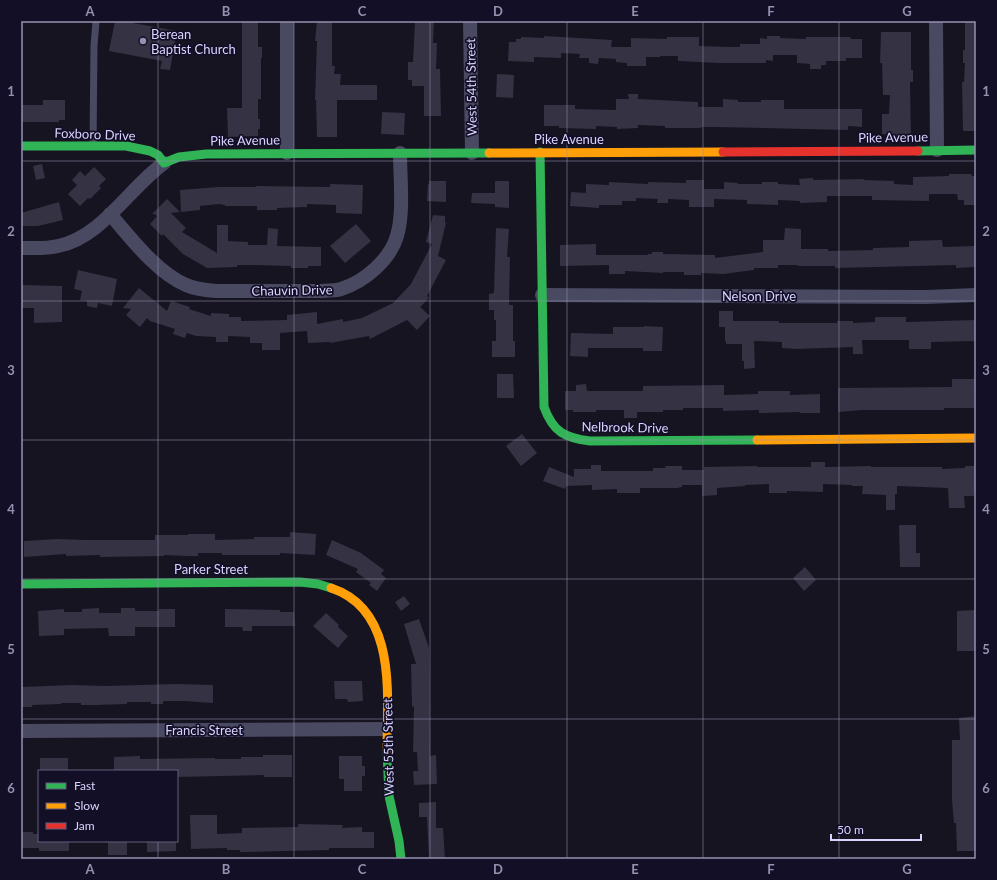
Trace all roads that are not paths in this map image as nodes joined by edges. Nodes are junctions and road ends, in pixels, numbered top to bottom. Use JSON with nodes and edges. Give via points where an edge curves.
{"nodes":[{"id":1,"x":96,"y":21,"type":"edge"},
{"id":2,"x":286,"y":21,"type":"edge"},
{"id":3,"x":470,"y":21,"type":"edge"},
{"id":4,"x":936,"y":21,"type":"edge"},
{"id":5,"x":93,"y":145,"type":"junction"},
{"id":6,"x":21,"y":146,"type":"edge"},
{"id":7,"x":937,"y":150,"type":"junction"},
{"id":8,"x":976,"y":150,"type":"edge"},
{"id":9,"x":540,"y":152,"type":"junction"},
{"id":10,"x":287,"y":153,"type":"junction"},
{"id":11,"x":400,"y":153,"type":"junction"},
{"id":12,"x":472,"y":153,"type":"junction"},
{"id":13,"x":164,"y":163,"type":"junction"},
{"id":14,"x":110,"y":214,"type":"junction"},
{"id":15,"x":21,"y":248,"type":"edge"},
{"id":16,"x":542,"y":295,"type":"junction"},
{"id":17,"x":976,"y":295,"type":"edge"},
{"id":18,"x":976,"y":438,"type":"edge"},
{"id":19,"x":21,"y":584,"type":"edge"},
{"id":20,"x":380,"y":635,"type":"joint"},
{"id":21,"x":387,"y":729,"type":"junction"},
{"id":22,"x":21,"y":731,"type":"edge"},
{"id":23,"x":401,"y":859,"type":"edge"}],
"edges":[{"from":1,"to":5,"type":"lane"},
{"from":2,"to":10,"type":"street"},
{"from":3,"to":12,"type":"street","name":"West 54th Street"},
{"from":4,"to":7,"type":"street"},
{"from":5,"to":6,"type":"street","name":"Foxboro Drive"},
{"from":5,"to":13,"type":"street","name":"Foxboro Drive","via":[[139,148],[158,155]]},
{"from":7,"to":8,"type":"street","name":"Pike Avenue"},
{"from":7,"to":9,"type":"street","name":"Pike Avenue"},
{"from":9,"to":12,"type":"street","name":"Pike Avenue"},
{"from":9,"to":16,"type":"street","name":"Nelbrook Drive"},
{"from":10,"to":11,"type":"street","name":"Pike Avenue"},
{"from":10,"to":13,"type":"street","name":"Pike Avenue","via":[[206,154],[179,157]]},
{"from":11,"to":12,"type":"street","name":"Pike Avenue"},
{"from":11,"to":14,"type":"street","name":"Chauvin Drive","via":[[400,214],[397,237],[366,277],[340,289],[216,291],[185,285],[155,264]]},
{"from":13,"to":14,"type":"street","via":[[150,173]]},
{"from":14,"to":15,"type":"street","via":[[97,227],[74,241],[58,246]]},
{"from":16,"to":17,"type":"street","name":"Nelson Drive"},
{"from":16,"to":18,"type":"street","name":"Nelbrook Drive","via":[[544,407],[554,428],[569,438],[590,441]]},
{"from":19,"to":20,"type":"street","name":"Parker Street","via":[[313,582],[340,591],[351,598],[370,617]]},
{"from":20,"to":21,"type":"street","name":"West 55th Street","via":[[386,664]]},
{"from":21,"to":22,"type":"street","name":"Francis Street"},
{"from":21,"to":23,"type":"street","name":"West 55th Street","via":[[389,801],[399,839]]}]}
